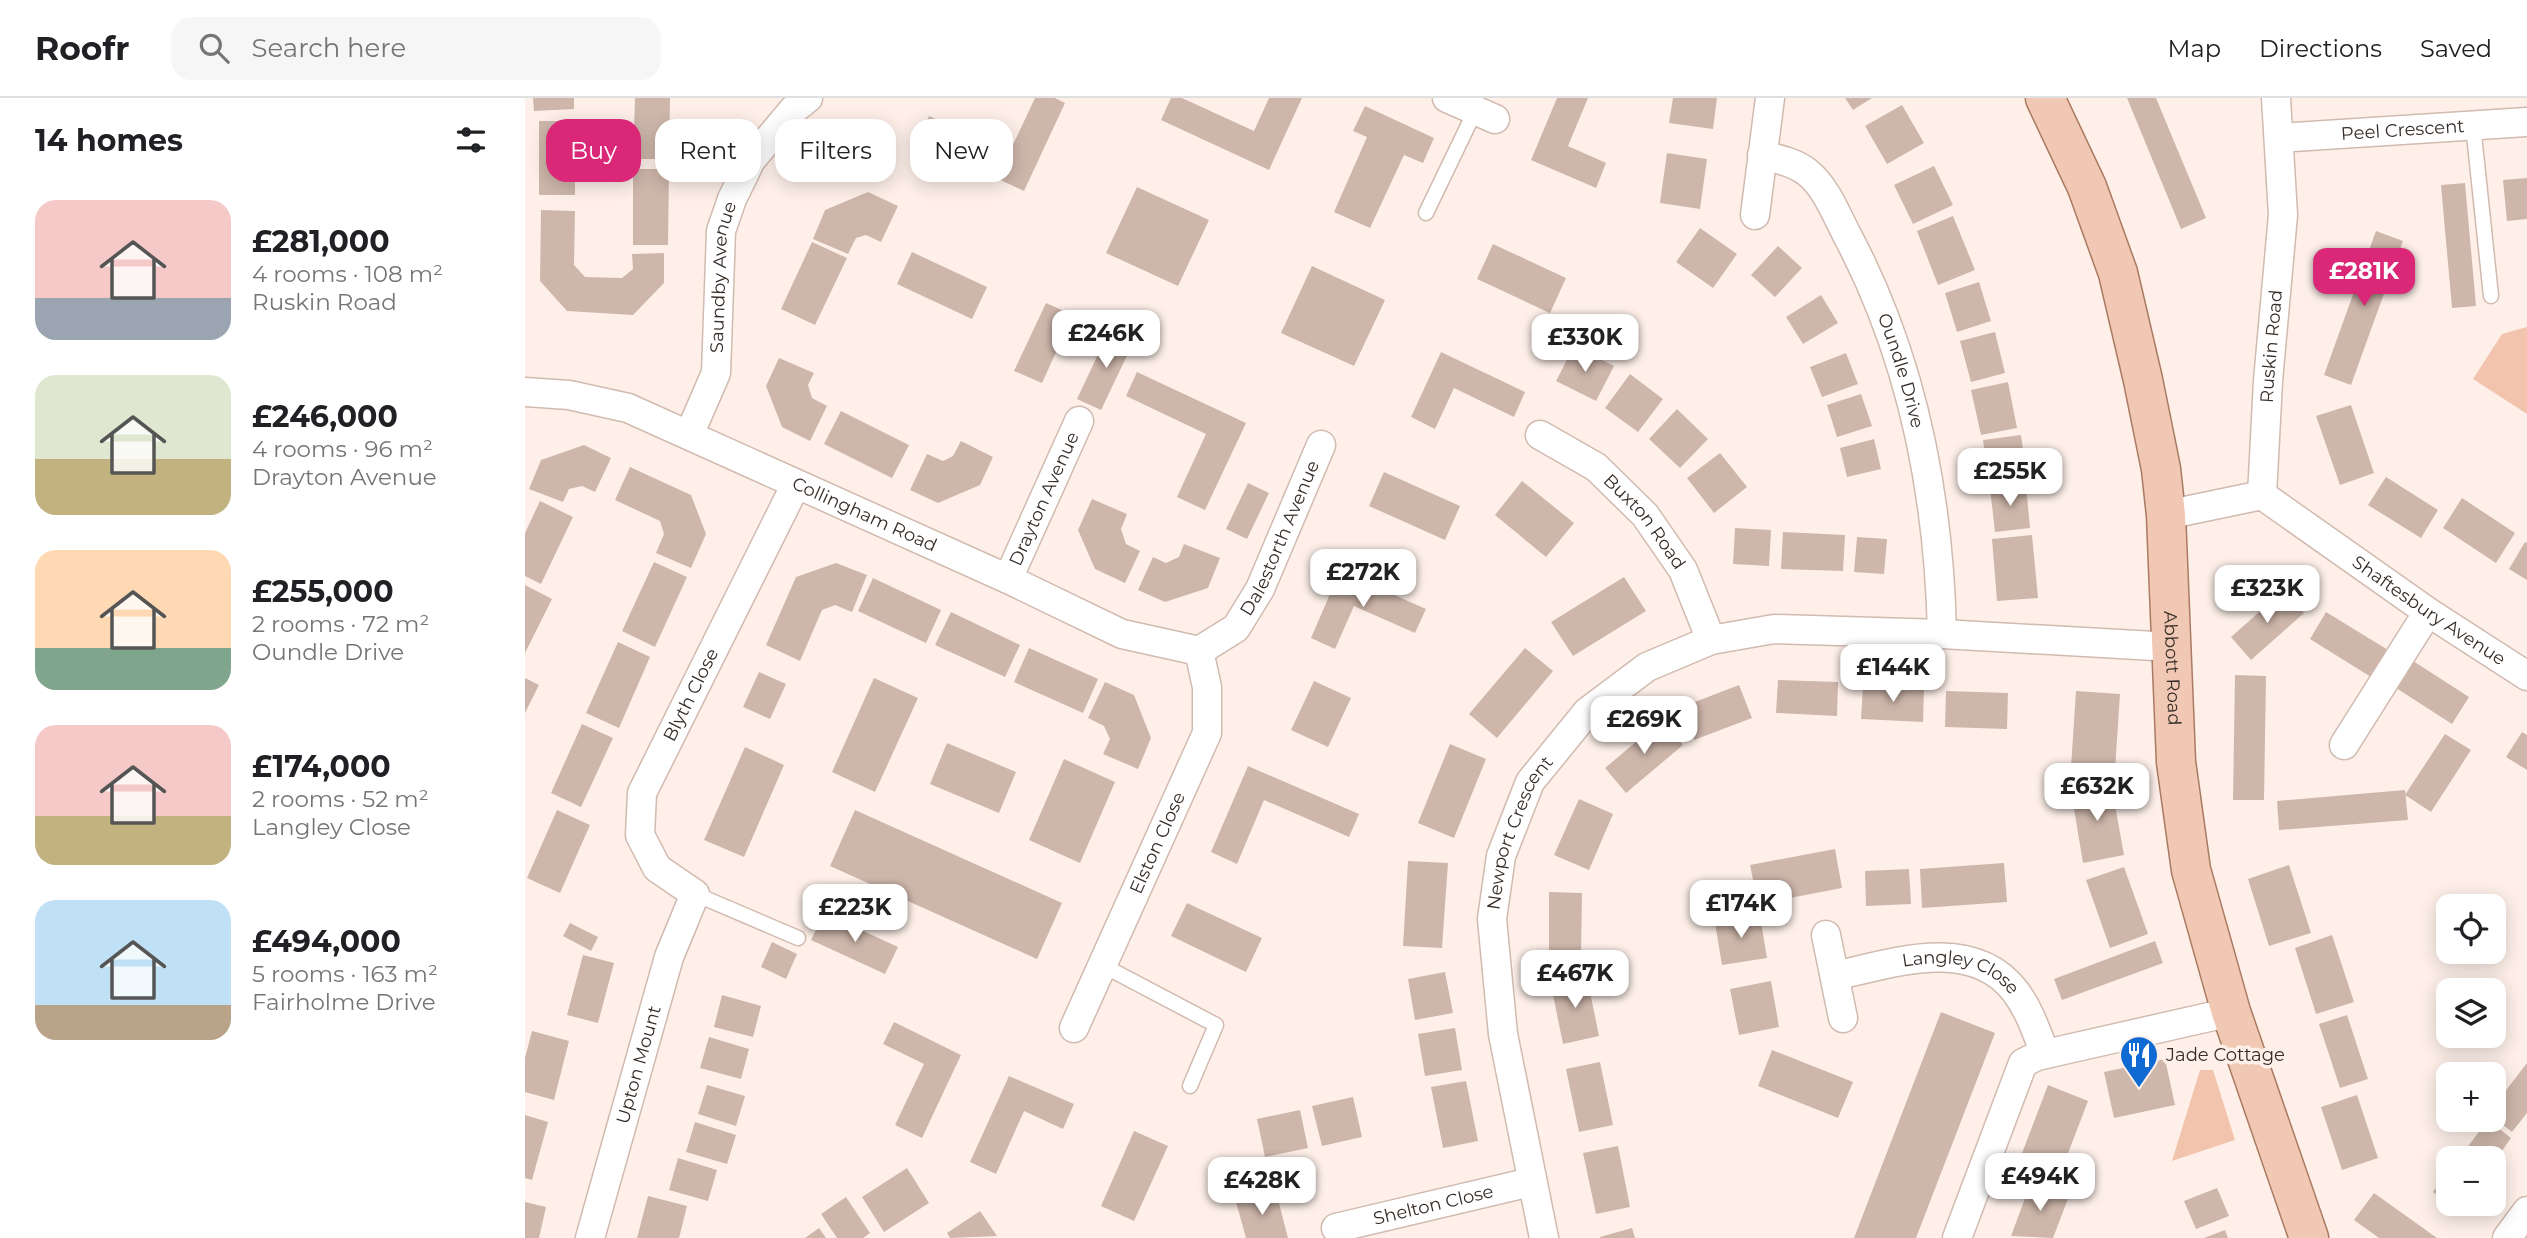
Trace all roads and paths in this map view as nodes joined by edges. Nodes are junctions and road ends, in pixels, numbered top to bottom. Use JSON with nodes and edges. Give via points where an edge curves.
{"nodes":[{"id":1,"x":808,"y":98,"type":"edge"},
{"id":2,"x":1447,"y":98,"type":"edge"},
{"id":3,"x":1770,"y":98,"type":"edge"},
{"id":4,"x":2045,"y":98,"type":"edge"},
{"id":5,"x":2276,"y":98,"type":"edge"},
{"id":6,"x":1484,"y":109,"type":"edge"},
{"id":7,"x":2527,"y":122,"type":"edge"},
{"id":8,"x":2473,"y":125,"type":"junction"},
{"id":9,"x":2279,"y":138,"type":"junction"},
{"id":10,"x":1762,"y":155,"type":"junction"},
{"id":11,"x":1426,"y":213,"type":"dead end"},
{"id":12,"x":1755,"y":215,"type":"dead end"},
{"id":13,"x":2491,"y":296,"type":"dead end"},
{"id":14,"x":525,"y":392,"type":"edge"},
{"id":15,"x":1079,"y":421,"type":"dead end"},
{"id":16,"x":689,"y":435,"type":"junction"},
{"id":17,"x":1540,"y":435,"type":"dead end"},
{"id":18,"x":1321,"y":444,"type":"dead end"},
{"id":19,"x":796,"y":484,"type":"junction"},
{"id":20,"x":2262,"y":495,"type":"junction"},
{"id":21,"x":2166,"y":515,"type":"junction"},
{"id":22,"x":1009,"y":579,"type":"junction"},
{"id":23,"x":2428,"y":612,"type":"junction"},
{"id":24,"x":1942,"y":634,"type":"junction"},
{"id":25,"x":1711,"y":640,"type":"junction"},
{"id":26,"x":2172,"y":647,"type":"junction"},
{"id":27,"x":1199,"y":651,"type":"junction"},
{"id":28,"x":2527,"y":676,"type":"edge"},
{"id":29,"x":2344,"y":745,"type":"dead end"},
{"id":30,"x":695,"y":894,"type":"junction"},
{"id":31,"x":1826,"y":934,"type":"dead end"},
{"id":32,"x":798,"y":938,"type":"dead end"},
{"id":33,"x":1102,"y":965,"type":"junction"},
{"id":34,"x":1835,"y":976,"type":"junction"},
{"id":35,"x":2231,"y":1012,"type":"junction"},
{"id":36,"x":1843,"y":1018,"type":"dead end"},
{"id":37,"x":1073,"y":1028,"type":"dead end"},
{"id":38,"x":2045,"y":1054,"type":"junction"},
{"id":39,"x":1190,"y":1086,"type":"dead end"},
{"id":40,"x":1531,"y":1182,"type":"junction"},
{"id":41,"x":2527,"y":1211,"type":"edge"},
{"id":42,"x":1336,"y":1228,"type":"dead end"},
{"id":43,"x":590,"y":1238,"type":"edge"},
{"id":44,"x":1545,"y":1238,"type":"edge"},
{"id":45,"x":1957,"y":1238,"type":"edge"},
{"id":46,"x":2309,"y":1238,"type":"edge"},
{"id":47,"x":2507,"y":1238,"type":"edge"}],
"edges":[{"from":1,"to":16,"type":"street","name":"Saundby Avenue","via":[[751,160],[732,198],[721,232],[716,373]]},
{"from":2,"to":6,"type":"street"},
{"from":3,"to":10,"type":"street"},
{"from":4,"to":21,"type":"main road","name":"Abbott Road","via":[[2087,187],[2118,273],[2161,469]]},
{"from":5,"to":9,"type":"street","name":"Ruskin Road"},
{"from":6,"to":11,"type":"lane"},
{"from":7,"to":8,"type":"street","name":"Peel Crescent"},
{"from":8,"to":9,"type":"street","name":"Peel Crescent"},
{"from":8,"to":13,"type":"lane"},
{"from":9,"to":20,"type":"street","name":"Ruskin Road","via":[[2283,215]]},
{"from":10,"to":12,"type":"street"},
{"from":10,"to":24,"type":"street","name":"Oundle Drive","via":[[1808,173],[1824,193],[1895,344],[1921,433],[1934,510]]},
{"from":14,"to":16,"type":"street","name":"Collingham Road","via":[[569,395],[628,408]]},
{"from":15,"to":22,"type":"street","name":"Drayton Avenue"},
{"from":16,"to":19,"type":"street","name":"Collingham Road"},
{"from":17,"to":25,"type":"street","name":"Buxton Road","via":[[1596,467],[1645,515],[1683,570]]},
{"from":18,"to":27,"type":"street","name":"Dalestorth Avenue","via":[[1260,589],[1236,628]]},
{"from":19,"to":22,"type":"street","name":"Collingham Road"},
{"from":19,"to":30,"type":"street","name":"Blyth Close","via":[[642,793],[640,835],[657,868]]},
{"from":20,"to":21,"type":"street"},
{"from":20,"to":23,"type":"street","name":"Shaftesbury Avenue"},
{"from":21,"to":26,"type":"main road","name":"Abbott Road"},
{"from":22,"to":27,"type":"street","name":"Collingham Road","via":[[1122,634]]},
{"from":23,"to":28,"type":"street","name":"Shaftesbury Avenue"},
{"from":23,"to":29,"type":"street"},
{"from":24,"to":25,"type":"street","name":"Newport Crescent","via":[[1774,629]]},
{"from":24,"to":26,"type":"street","name":"Newport Crescent"},
{"from":25,"to":40,"type":"street","name":"Newport Crescent","via":[[1647,667],[1587,712],[1530,782],[1501,856],[1492,919],[1494,944],[1503,1034]]},
{"from":26,"to":35,"type":"main road","name":"Abbott Road","via":[[2176,762],[2192,870]]},
{"from":27,"to":33,"type":"street","name":"Elston Close","via":[[1207,687],[1207,733]]},
{"from":30,"to":32,"type":"lane"},
{"from":30,"to":43,"type":"street","name":"Upton Mount","via":[[669,957]]},
{"from":31,"to":34,"type":"street"},
{"from":33,"to":37,"type":"street","name":"Elston Close"},
{"from":33,"to":39,"type":"lane","via":[[1216,1025]]},
{"from":34,"to":36,"type":"street"},
{"from":34,"to":38,"type":"street","name":"Langley Close","via":[[1937,956],[1967,961],[1996,973],[2015,991]]},
{"from":35,"to":38,"type":"street"},
{"from":35,"to":46,"type":"main road","name":"Abbott Road"},
{"from":38,"to":45,"type":"street","via":[[2023,1063]]},
{"from":40,"to":42,"type":"street","name":"Shelton Close"},
{"from":40,"to":44,"type":"street","name":"Newport Crescent"},
{"from":41,"to":47,"type":"street"}]}
